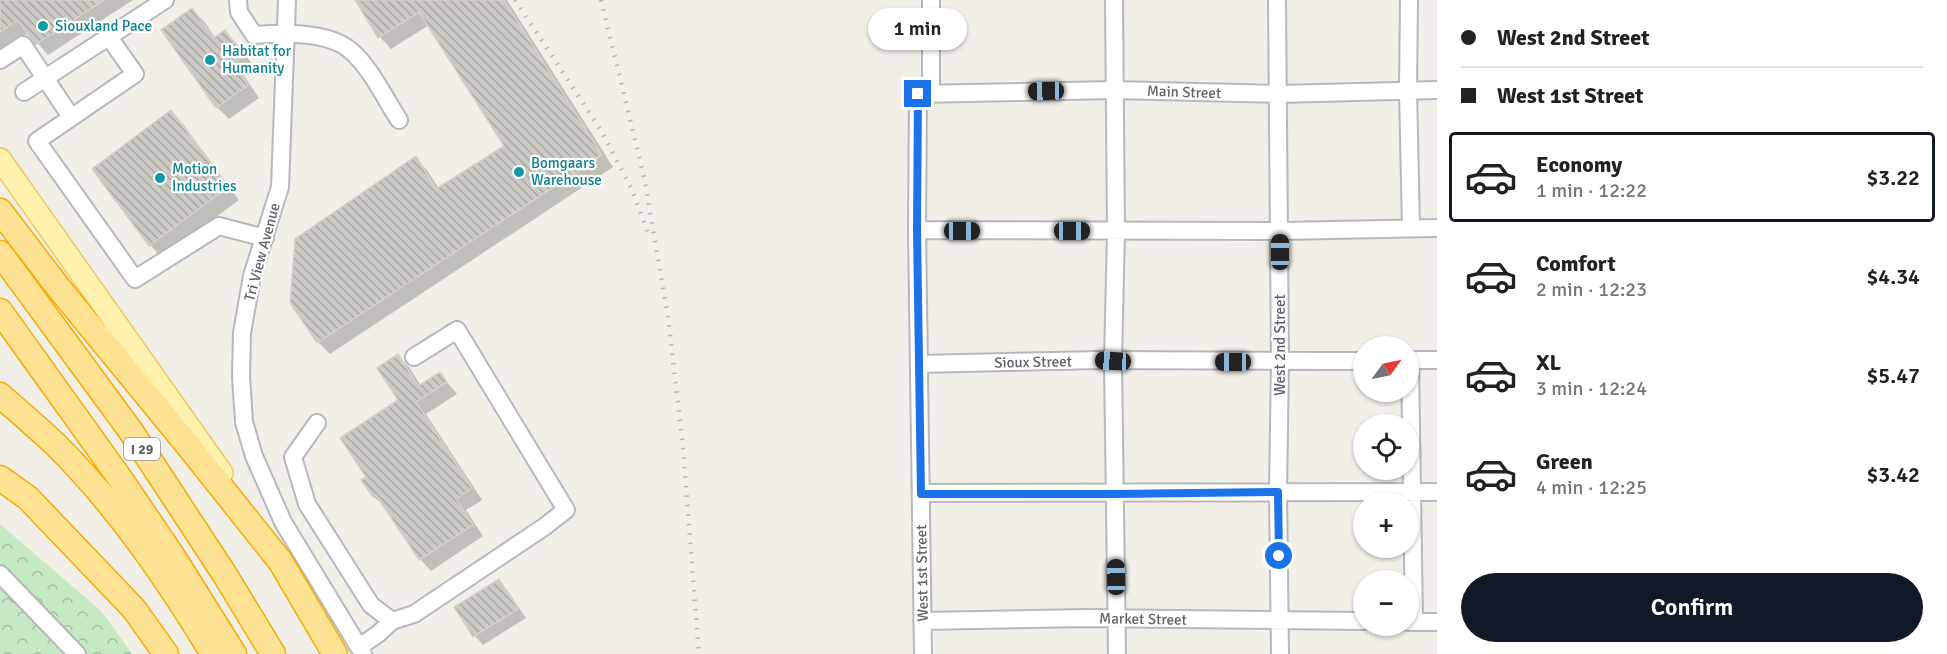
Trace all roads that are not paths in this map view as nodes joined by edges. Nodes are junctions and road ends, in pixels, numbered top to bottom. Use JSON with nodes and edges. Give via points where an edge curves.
{"nodes":[{"id":1,"x":165,"y":0,"type":"edge"},
{"id":2,"x":238,"y":0,"type":"edge"},
{"id":3,"x":287,"y":0,"type":"edge"},
{"id":4,"x":931,"y":0,"type":"edge"},
{"id":5,"x":1114,"y":0,"type":"edge"},
{"id":6,"x":1277,"y":0,"type":"edge"},
{"id":7,"x":1409,"y":0,"type":"edge"},
{"id":8,"x":286,"y":33,"type":"junction"},
{"id":9,"x":109,"y":37,"type":"junction"},
{"id":10,"x":0,"y":60,"type":"edge"},
{"id":11,"x":46,"y":78,"type":"junction"},
{"id":12,"x":1114,"y":90,"type":"junction"},
{"id":13,"x":1408,"y":90,"type":"junction"},
{"id":14,"x":1437,"y":90,"type":"edge"},
{"id":15,"x":24,"y":92,"type":"dead end"},
{"id":16,"x":931,"y":94,"type":"junction"},
{"id":17,"x":1278,"y":94,"type":"junction"},
{"id":18,"x":71,"y":117,"type":"junction"},
{"id":19,"x":399,"y":120,"type":"dead end"},
{"id":20,"x":0,"y":159,"type":"edge"},
{"id":21,"x":0,"y":211,"type":"edge"},
{"id":22,"x":1411,"y":228,"type":"junction"},
{"id":23,"x":1437,"y":228,"type":"edge"},
{"id":24,"x":917,"y":230,"type":"junction"},
{"id":25,"x":1116,"y":231,"type":"junction"},
{"id":26,"x":1280,"y":231,"type":"junction"},
{"id":27,"x":265,"y":238,"type":"junction"},
{"id":28,"x":0,"y":253,"type":"edge"},
{"id":29,"x":0,"y":311,"type":"edge"},
{"id":30,"x":414,"y":357,"type":"dead end"},
{"id":31,"x":1419,"y":360,"type":"edge"},
{"id":32,"x":1437,"y":360,"type":"edge"},
{"id":33,"x":1113,"y":361,"type":"junction"},
{"id":34,"x":1353,"y":361,"type":"edge"},
{"id":35,"x":1280,"y":362,"type":"junction"},
{"id":36,"x":919,"y":364,"type":"junction"},
{"id":37,"x":0,"y":394,"type":"edge"},
{"id":38,"x":1410,"y":402,"type":"edge"},
{"id":39,"x":317,"y":423,"type":"dead end"},
{"id":40,"x":0,"y":478,"type":"edge"},
{"id":41,"x":1278,"y":492,"type":"junction"},
{"id":42,"x":1412,"y":492,"type":"edge"},
{"id":43,"x":1437,"y":492,"type":"edge"},
{"id":44,"x":1353,"y":493,"type":"edge"},
{"id":45,"x":1419,"y":493,"type":"edge"},
{"id":46,"x":921,"y":494,"type":"junction"},
{"id":47,"x":1115,"y":494,"type":"junction"},
{"id":48,"x":280,"y":561,"type":"junction"},
{"id":49,"x":0,"y":574,"type":"edge"},
{"id":50,"x":1117,"y":619,"type":"junction"},
{"id":51,"x":1279,"y":620,"type":"junction"},
{"id":52,"x":392,"y":621,"type":"junction"},
{"id":53,"x":922,"y":621,"type":"junction"},
{"id":54,"x":1353,"y":621,"type":"edge"},
{"id":55,"x":1419,"y":622,"type":"edge"},
{"id":56,"x":1437,"y":622,"type":"edge"},
{"id":57,"x":361,"y":651,"type":"edge"},
{"id":58,"x":77,"y":654,"type":"edge"},
{"id":59,"x":166,"y":654,"type":"edge"},
{"id":60,"x":213,"y":654,"type":"edge"},
{"id":61,"x":234,"y":654,"type":"edge"},
{"id":62,"x":273,"y":654,"type":"edge"},
{"id":63,"x":335,"y":654,"type":"edge"},
{"id":64,"x":922,"y":654,"type":"edge"},
{"id":65,"x":1117,"y":654,"type":"edge"},
{"id":66,"x":1280,"y":654,"type":"edge"}],
"edges":[{"from":1,"to":9,"type":"street"},
{"from":2,"to":8,"type":"street","via":[[239,12],[254,35]]},
{"from":3,"to":8,"type":"street","name":"Tri View Avenue"},
{"from":4,"to":16,"type":"street"},
{"from":5,"to":12,"type":"street"},
{"from":6,"to":17,"type":"street","name":"West 2nd Street"},
{"from":7,"to":13,"type":"street"},
{"from":8,"to":19,"type":"street","via":[[327,38],[349,50],[368,71]]},
{"from":8,"to":27,"type":"street","name":"Tri View Avenue","via":[[280,187]]},
{"from":9,"to":11,"type":"street"},
{"from":9,"to":18,"type":"street","via":[[135,74]]},
{"from":10,"to":11,"type":"street","via":[[23,45]]},
{"from":11,"to":15,"type":"street"},
{"from":11,"to":18,"type":"street"},
{"from":12,"to":16,"type":"street","name":"Main Street"},
{"from":12,"to":17,"type":"street","name":"Main Street"},
{"from":12,"to":25,"type":"street"},
{"from":13,"to":14,"type":"street","name":"Main Street"},
{"from":13,"to":17,"type":"street","name":"Main Street"},
{"from":13,"to":22,"type":"street"},
{"from":16,"to":24,"type":"street","name":"West 1st Street","via":[[918,94]]},
{"from":17,"to":26,"type":"street","name":"West 2nd Street"},
{"from":18,"to":27,"type":"street","via":[[37,141],[135,279],[219,226]]},
{"from":20,"to":48,"type":"main road","via":[[202,442]]},
{"from":21,"to":48,"type":"highway"},
{"from":22,"to":23,"type":"street"},
{"from":22,"to":26,"type":"street"},
{"from":24,"to":25,"type":"street"},
{"from":24,"to":36,"type":"street","name":"West 1st Street"},
{"from":25,"to":26,"type":"street"},
{"from":25,"to":33,"type":"street"},
{"from":26,"to":35,"type":"street","name":"West 2nd Street"},
{"from":27,"to":57,"type":"street","name":"Tri View Avenue","via":[[252,276],[242,333],[244,422],[254,456],[283,522]]},
{"from":28,"to":62,"type":"highway","number":"I 29","via":[[130,430]]},
{"from":29,"to":61,"type":"highway","number":"I 29","via":[[152,526]]},
{"from":30,"to":52,"type":"street","via":[[457,330],[566,510],[414,614]]},
{"from":31,"to":32,"type":"street"},
{"from":33,"to":35,"type":"street","name":"Sioux Street"},
{"from":33,"to":36,"type":"street","name":"Sioux Street"},
{"from":33,"to":47,"type":"street"},
{"from":34,"to":35,"type":"street","name":"Sioux Street"},
{"from":35,"to":41,"type":"street","name":"West 2nd Street"},
{"from":36,"to":46,"type":"street","name":"West 1st Street"},
{"from":37,"to":60,"type":"highway","via":[[55,444],[95,488],[183,605]]},
{"from":38,"to":42,"type":"street"},
{"from":39,"to":52,"type":"street","via":[[293,457],[307,504],[371,605]]},
{"from":40,"to":59,"type":"highway","via":[[28,498],[134,609]]},
{"from":41,"to":44,"type":"street"},
{"from":41,"to":47,"type":"street"},
{"from":41,"to":51,"type":"street","name":"West 2nd Street"},
{"from":43,"to":45,"type":"street"},
{"from":46,"to":47,"type":"street"},
{"from":46,"to":53,"type":"street","name":"West 1st Street"},
{"from":47,"to":50,"type":"street"},
{"from":48,"to":63,"type":"highway"},
{"from":49,"to":58,"type":"street"},
{"from":50,"to":51,"type":"street","name":"Market Street"},
{"from":50,"to":53,"type":"street","name":"Market Street"},
{"from":50,"to":65,"type":"street"},
{"from":51,"to":54,"type":"street","name":"Market Street"},
{"from":51,"to":66,"type":"street","name":"West 2nd Street"},
{"from":52,"to":57,"type":"street"},
{"from":53,"to":64,"type":"street","name":"West 1st Street"},
{"from":55,"to":56,"type":"street"}]}
